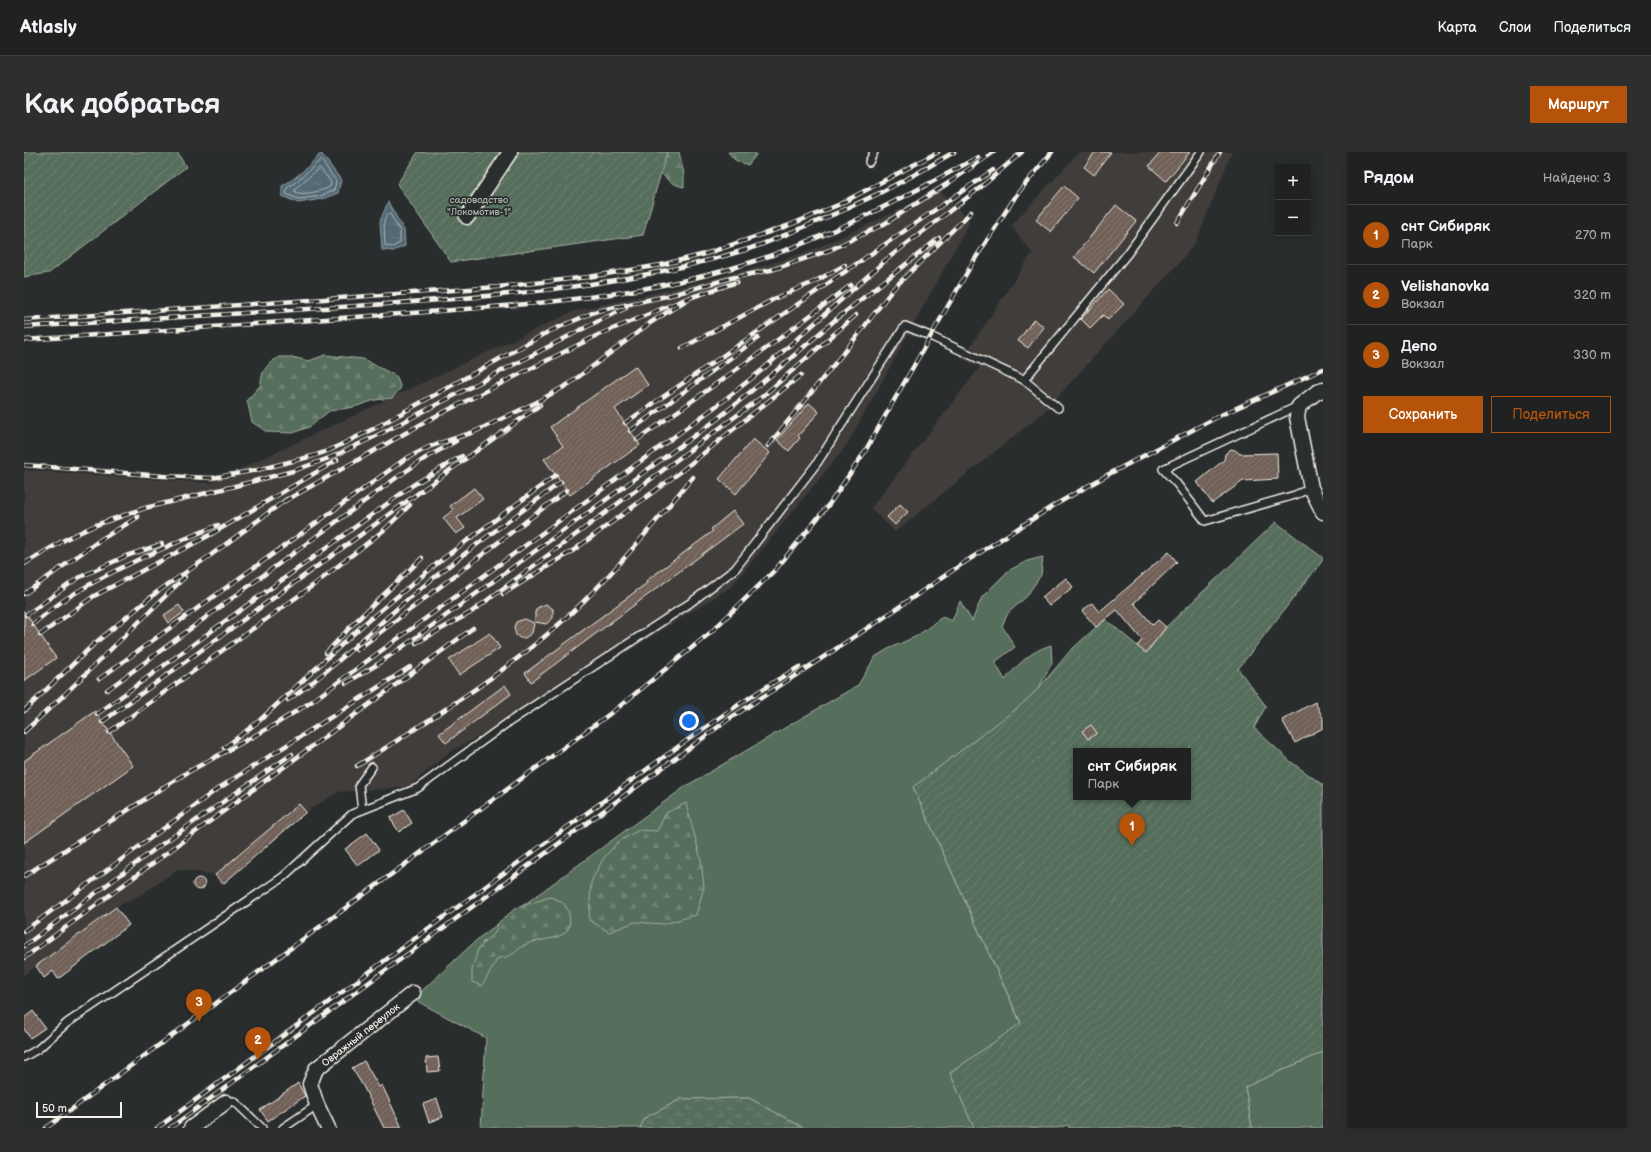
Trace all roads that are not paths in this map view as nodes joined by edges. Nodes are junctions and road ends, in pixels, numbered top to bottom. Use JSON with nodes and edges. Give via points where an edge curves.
{"nodes":[{"id":1,"x":510,"y":152,"type":"edge"},
{"id":2,"x":874,"y":152,"type":"edge"},
{"id":3,"x":1201,"y":152,"type":"edge"},
{"id":4,"x":869,"y":162,"type":"dead end"},
{"id":5,"x":467,"y":216,"type":"dead end"},
{"id":6,"x":1024,"y":380,"type":"junction"},
{"id":7,"x":1323,"y":390,"type":"edge"},
{"id":8,"x":1299,"y":406,"type":"junction"},
{"id":9,"x":1058,"y":408,"type":"dead end"},
{"id":10,"x":1311,"y":488,"type":"junction"},
{"id":11,"x":1323,"y":512,"type":"edge"},
{"id":12,"x":372,"y":767,"type":"dead end"},
{"id":13,"x":362,"y":810,"type":"junction"},
{"id":14,"x":413,"y":993,"type":"dead end"},
{"id":15,"x":24,"y":1057,"type":"edge"},
{"id":16,"x":226,"y":1102,"type":"joint"},
{"id":17,"x":316,"y":1106,"type":"junction"},
{"id":18,"x":326,"y":1126,"type":"edge"},
{"id":19,"x":192,"y":1128,"type":"edge"},
{"id":20,"x":262,"y":1128,"type":"edge"},
{"id":21,"x":283,"y":1128,"type":"edge"}],
"edges":[{"from":1,"to":5,"type":"street"},
{"from":2,"to":4,"type":"lane"},
{"from":3,"to":6,"type":"lane","via":[[1128,253]]},
{"from":6,"to":9,"type":"lane"},
{"from":6,"to":13,"type":"lane","via":[[905,326],[817,463],[735,569],[690,603],[506,724],[418,788]]},
{"from":7,"to":8,"type":"street"},
{"from":8,"to":10,"type":"street","via":[[1297,417]]},
{"from":8,"to":10,"type":"lane","via":[[1163,469],[1205,521]]},
{"from":10,"to":11,"type":"street"},
{"from":12,"to":13,"type":"lane","via":[[359,786]]},
{"from":13,"to":15,"type":"lane","via":[[352,814],[283,877],[67,1023],[38,1049]]},
{"from":14,"to":17,"type":"street","name":"Овражный переулок","via":[[316,1069],[310,1084]]},
{"from":16,"to":19,"type":"street"},
{"from":16,"to":20,"type":"lane","via":[[234,1102]]},
{"from":17,"to":18,"type":"street","name":"Овражный переулок"},
{"from":17,"to":21,"type":"lane"}]}
